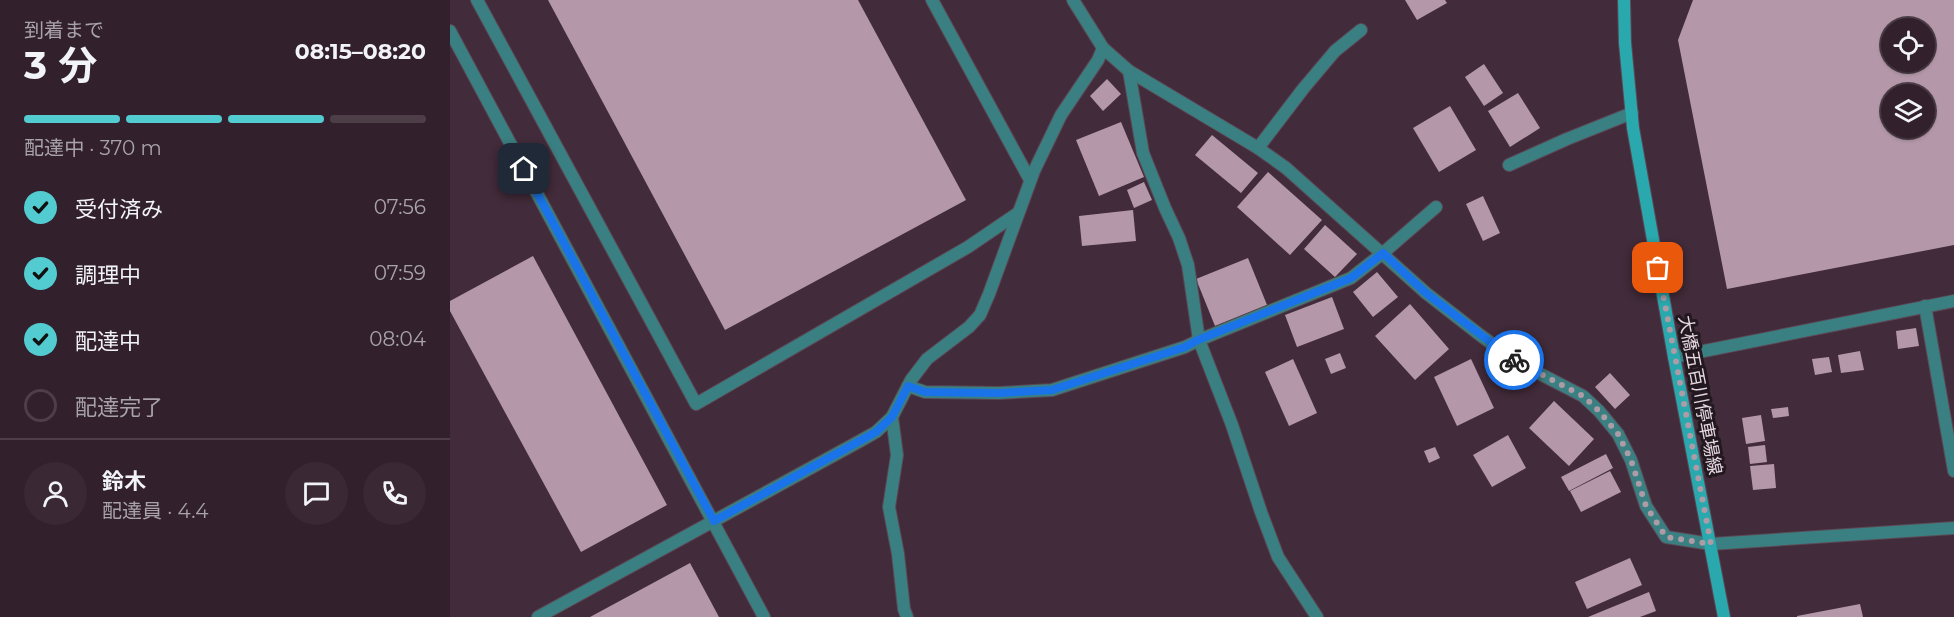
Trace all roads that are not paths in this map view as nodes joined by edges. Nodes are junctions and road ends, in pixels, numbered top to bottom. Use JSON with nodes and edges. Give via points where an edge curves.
{"nodes":[{"id":1,"x":477,"y":0,"type":"edge"},
{"id":2,"x":933,"y":0,"type":"edge"},
{"id":3,"x":1072,"y":0,"type":"edge"},
{"id":4,"x":1624,"y":0,"type":"edge"},
{"id":5,"x":1361,"y":30,"type":"dead end"},
{"id":6,"x":450,"y":31,"type":"edge"},
{"id":7,"x":1103,"y":48,"type":"junction"},
{"id":8,"x":1130,"y":71,"type":"junction"},
{"id":9,"x":1632,"y":113,"type":"junction"},
{"id":10,"x":1258,"y":148,"type":"junction"},
{"id":11,"x":1509,"y":165,"type":"dead end"},
{"id":12,"x":1030,"y":180,"type":"junction"},
{"id":13,"x":1436,"y":207,"type":"dead end"},
{"id":14,"x":1018,"y":213,"type":"junction"},
{"id":15,"x":1383,"y":253,"type":"junction"},
{"id":16,"x":1954,"y":302,"type":"edge"},
{"id":17,"x":1925,"y":306,"type":"junction"},
{"id":18,"x":1198,"y":340,"type":"junction"},
{"id":19,"x":1674,"y":357,"type":"junction"},
{"id":20,"x":908,"y":386,"type":"junction"},
{"id":21,"x":892,"y":417,"type":"junction"},
{"id":22,"x":1954,"y":471,"type":"edge"},
{"id":23,"x":714,"y":521,"type":"junction"},
{"id":24,"x":1954,"y":528,"type":"edge"},
{"id":25,"x":1711,"y":544,"type":"junction"},
{"id":26,"x":538,"y":617,"type":"edge"},
{"id":27,"x":764,"y":617,"type":"edge"},
{"id":28,"x":907,"y":617,"type":"edge"},
{"id":29,"x":1317,"y":617,"type":"edge"},
{"id":30,"x":1724,"y":617,"type":"edge"}],
"edges":[{"from":1,"to":14,"type":"street","via":[[696,404],[968,247]]},
{"from":2,"to":12,"type":"street"},
{"from":3,"to":7,"type":"street"},
{"from":4,"to":9,"type":"main road","name":"大橋五百川停車場線"},
{"from":5,"to":10,"type":"street","via":[[1335,51]]},
{"from":6,"to":23,"type":"street"},
{"from":7,"to":8,"type":"street"},
{"from":7,"to":12,"type":"street","via":[[1061,115]]},
{"from":8,"to":10,"type":"street"},
{"from":8,"to":18,"type":"street","via":[[1143,153],[1188,265]]},
{"from":9,"to":11,"type":"street"},
{"from":9,"to":19,"type":"main road","name":"大橋五百川停車場線"},
{"from":10,"to":15,"type":"street"},
{"from":12,"to":14,"type":"street"},
{"from":13,"to":15,"type":"street"},
{"from":14,"to":20,"type":"street","via":[[980,315],[927,359]]},
{"from":15,"to":18,"type":"street","via":[[1351,278]]},
{"from":15,"to":25,"type":"street","via":[[1426,293],[1517,362],[1583,396],[1618,434],[1646,506],[1666,537]]},
{"from":16,"to":17,"type":"street"},
{"from":17,"to":19,"type":"street"},
{"from":17,"to":22,"type":"street"},
{"from":18,"to":20,"type":"street","via":[[1052,390],[925,392]]},
{"from":18,"to":29,"type":"street","via":[[1278,557]]},
{"from":19,"to":25,"type":"main road","name":"大橋五百川停車場線"},
{"from":20,"to":21,"type":"street"},
{"from":21,"to":23,"type":"street","via":[[868,436]]},
{"from":21,"to":28,"type":"street","via":[[897,455],[889,507]]},
{"from":23,"to":26,"type":"street"},
{"from":23,"to":27,"type":"street"},
{"from":24,"to":25,"type":"street"},
{"from":25,"to":30,"type":"main road","name":"大橋五百川停車場線"}]}
